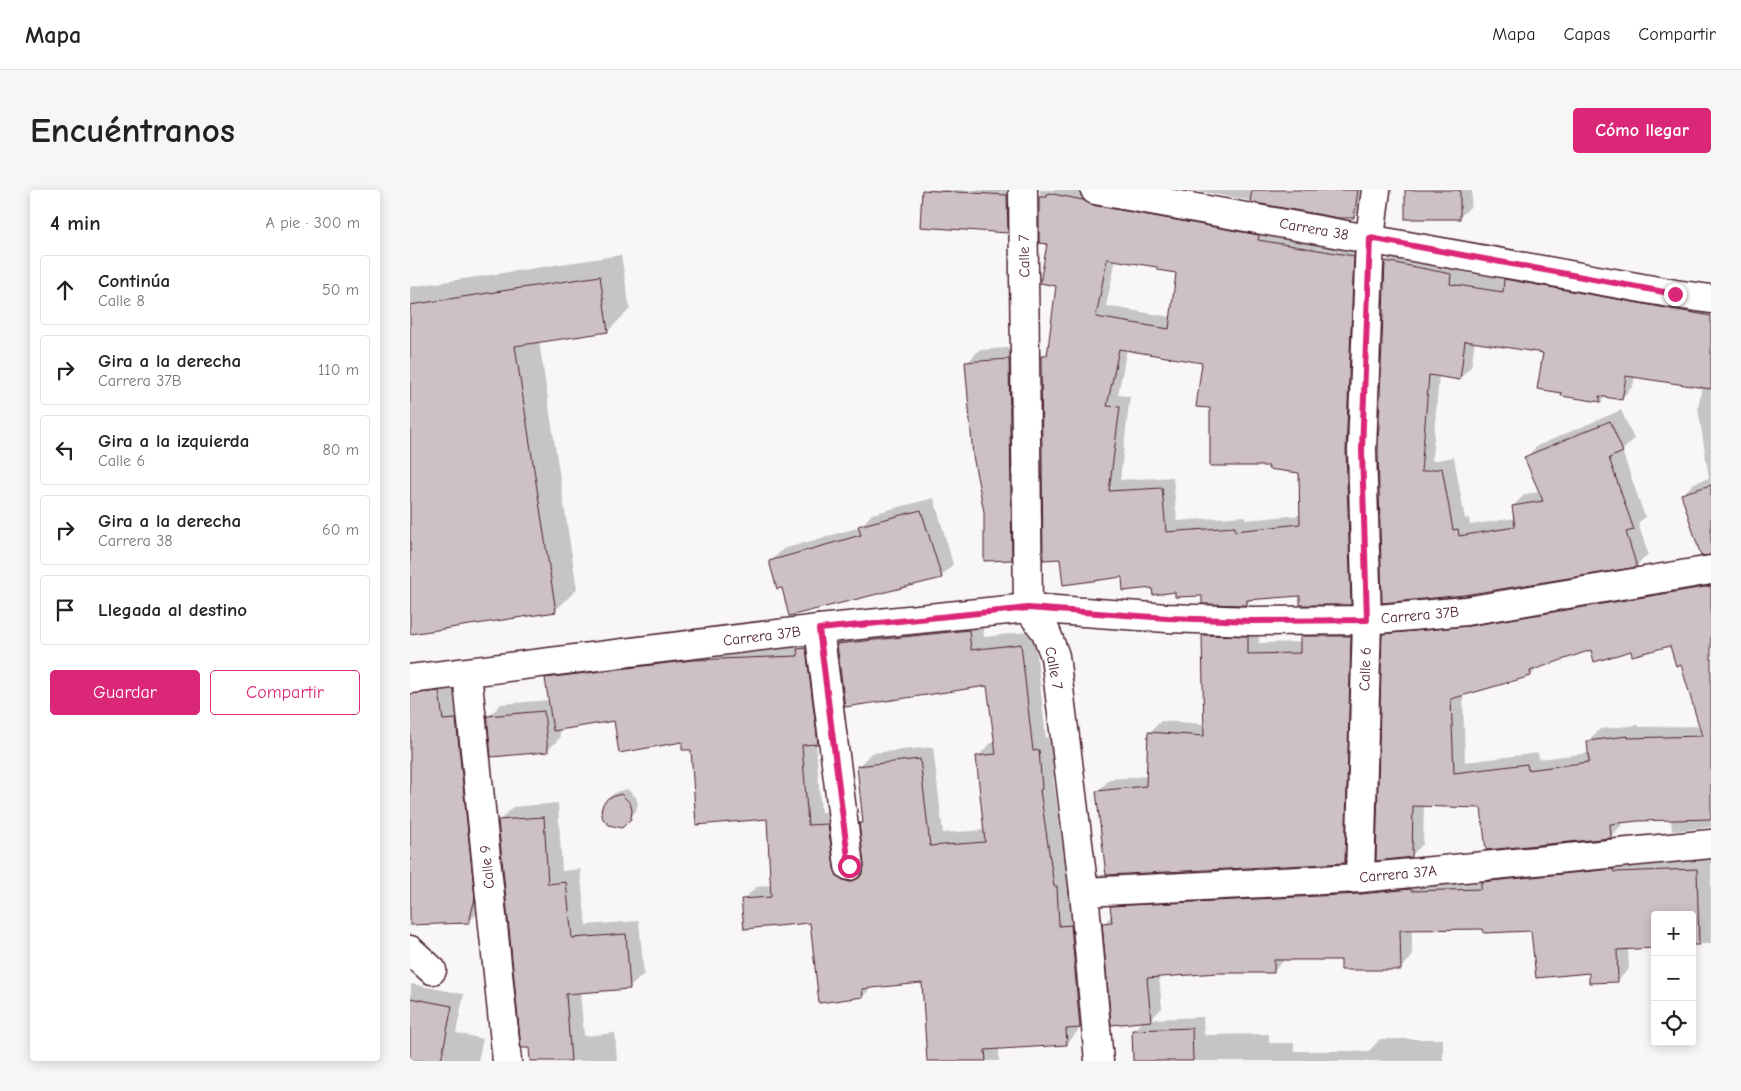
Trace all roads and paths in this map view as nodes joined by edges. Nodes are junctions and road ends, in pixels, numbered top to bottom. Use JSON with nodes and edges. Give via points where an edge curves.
{"nodes":[{"id":1,"x":1023,"y":190,"type":"edge"},
{"id":2,"x":1095,"y":190,"type":"edge"},
{"id":3,"x":1376,"y":190,"type":"edge"},
{"id":4,"x":1370,"y":238,"type":"junction"},
{"id":5,"x":1711,"y":299,"type":"edge"},
{"id":6,"x":1711,"y":570,"type":"edge"},
{"id":7,"x":1028,"y":608,"type":"junction"},
{"id":8,"x":1367,"y":620,"type":"junction"},
{"id":9,"x":819,"y":629,"type":"junction"},
{"id":10,"x":468,"y":673,"type":"junction"},
{"id":11,"x":410,"y":679,"type":"edge"},
{"id":12,"x":1711,"y":844,"type":"edge"},
{"id":13,"x":849,"y":866,"type":"dead end"},
{"id":14,"x":1360,"y":878,"type":"junction"},
{"id":15,"x":1084,"y":892,"type":"junction"},
{"id":16,"x":410,"y":950,"type":"edge"},
{"id":17,"x":432,"y":970,"type":"dead end"},
{"id":18,"x":507,"y":1061,"type":"edge"},
{"id":19,"x":1099,"y":1061,"type":"edge"}],
"edges":[{"from":1,"to":7,"type":"street","name":"Calle 7"},
{"from":2,"to":4,"type":"street","name":"Carrera 38"},
{"from":3,"to":4,"type":"street","name":"Calle 6"},
{"from":4,"to":5,"type":"street","name":"Carrera 38"},
{"from":4,"to":8,"type":"street","name":"Calle 6","via":[[1362,450]]},
{"from":6,"to":8,"type":"street","name":"Carrera 37B","via":[[1466,611]]},
{"from":7,"to":8,"type":"street","name":"Carrera 37B","via":[[1167,618]]},
{"from":7,"to":9,"type":"street","name":"Carrera 37B"},
{"from":7,"to":15,"type":"street","name":"Calle 7","via":[[1046,632],[1055,656]]},
{"from":8,"to":14,"type":"street","name":"Calle 6"},
{"from":9,"to":10,"type":"street","name":"Carrera 37B"},
{"from":9,"to":13,"type":"street"},
{"from":10,"to":11,"type":"street","name":"Carrera 37B"},
{"from":10,"to":18,"type":"street","name":"Calle 9"},
{"from":12,"to":14,"type":"street","name":"Carrera 37A"},
{"from":14,"to":15,"type":"street","name":"Carrera 37A"},
{"from":15,"to":19,"type":"street","name":"Calle 7"},
{"from":16,"to":17,"type":"street"}]}
